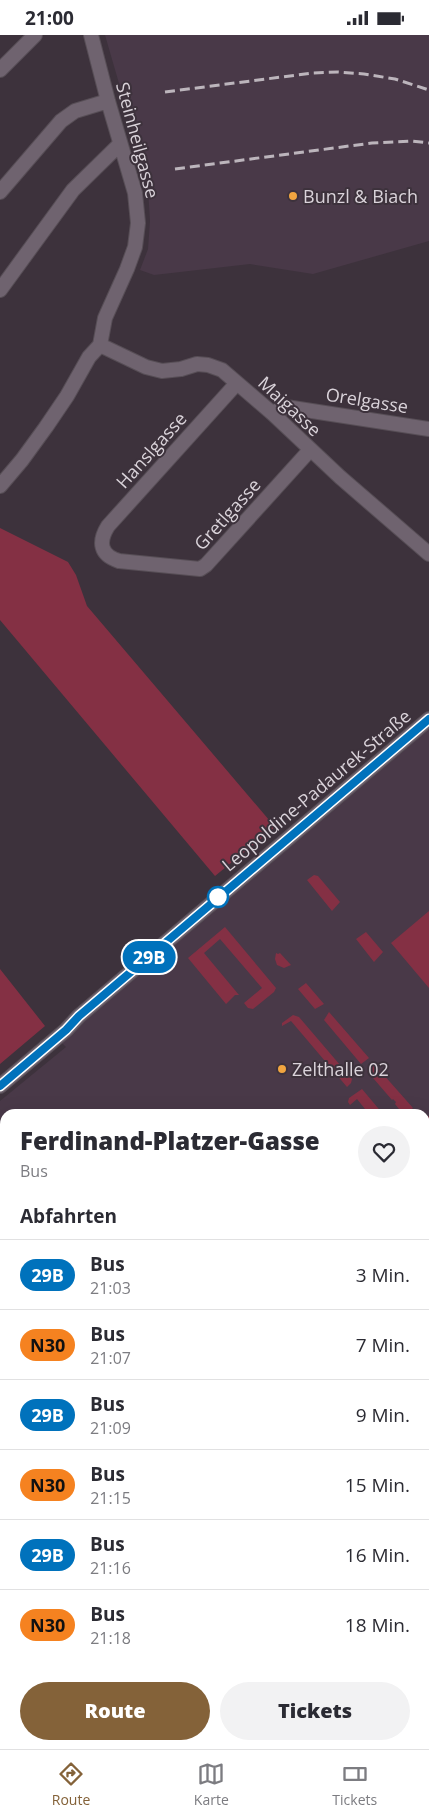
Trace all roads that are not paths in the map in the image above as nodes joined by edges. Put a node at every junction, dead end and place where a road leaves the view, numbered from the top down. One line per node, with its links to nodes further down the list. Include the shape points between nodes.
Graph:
1 (35, 35): 3 (street)
2 (90, 35): 4 (street, Steinheilgasse)
3 (0, 70)
4 (108, 101): 5 (street, Steinheilgasse); 6 (street, via 75,111 61,121)
5 (120, 145): 7 (street, via 73,190); 8 (street, Steinheilgasse, via 135,193 138,223 135,247 105,318)
6 (0, 192)
7 (0, 290)
8 (100, 345): 9 (street, Maigasse, via 162,371 208,365 222,370); 13 (street, Steinheilgasse, via 22,460)
9 (238, 383): 10 (street, Maigasse); 14 (street, Hanslgasse, via 108,526)
10 (272, 413): 11 (street, Orelgasse, via 286,407); 12 (street, Maigasse)
11 (429, 429)
12 (310, 450): 14 (street, Gretlgasse, via 200,569 119,561 111,559); 15 (street, Maigasse)
13 (0, 486)
14 (102, 547)
15 (429, 554)
16 (429, 719): 17 (street, Leopoldine-Padaurek-Straße)
17 (0, 1086)

